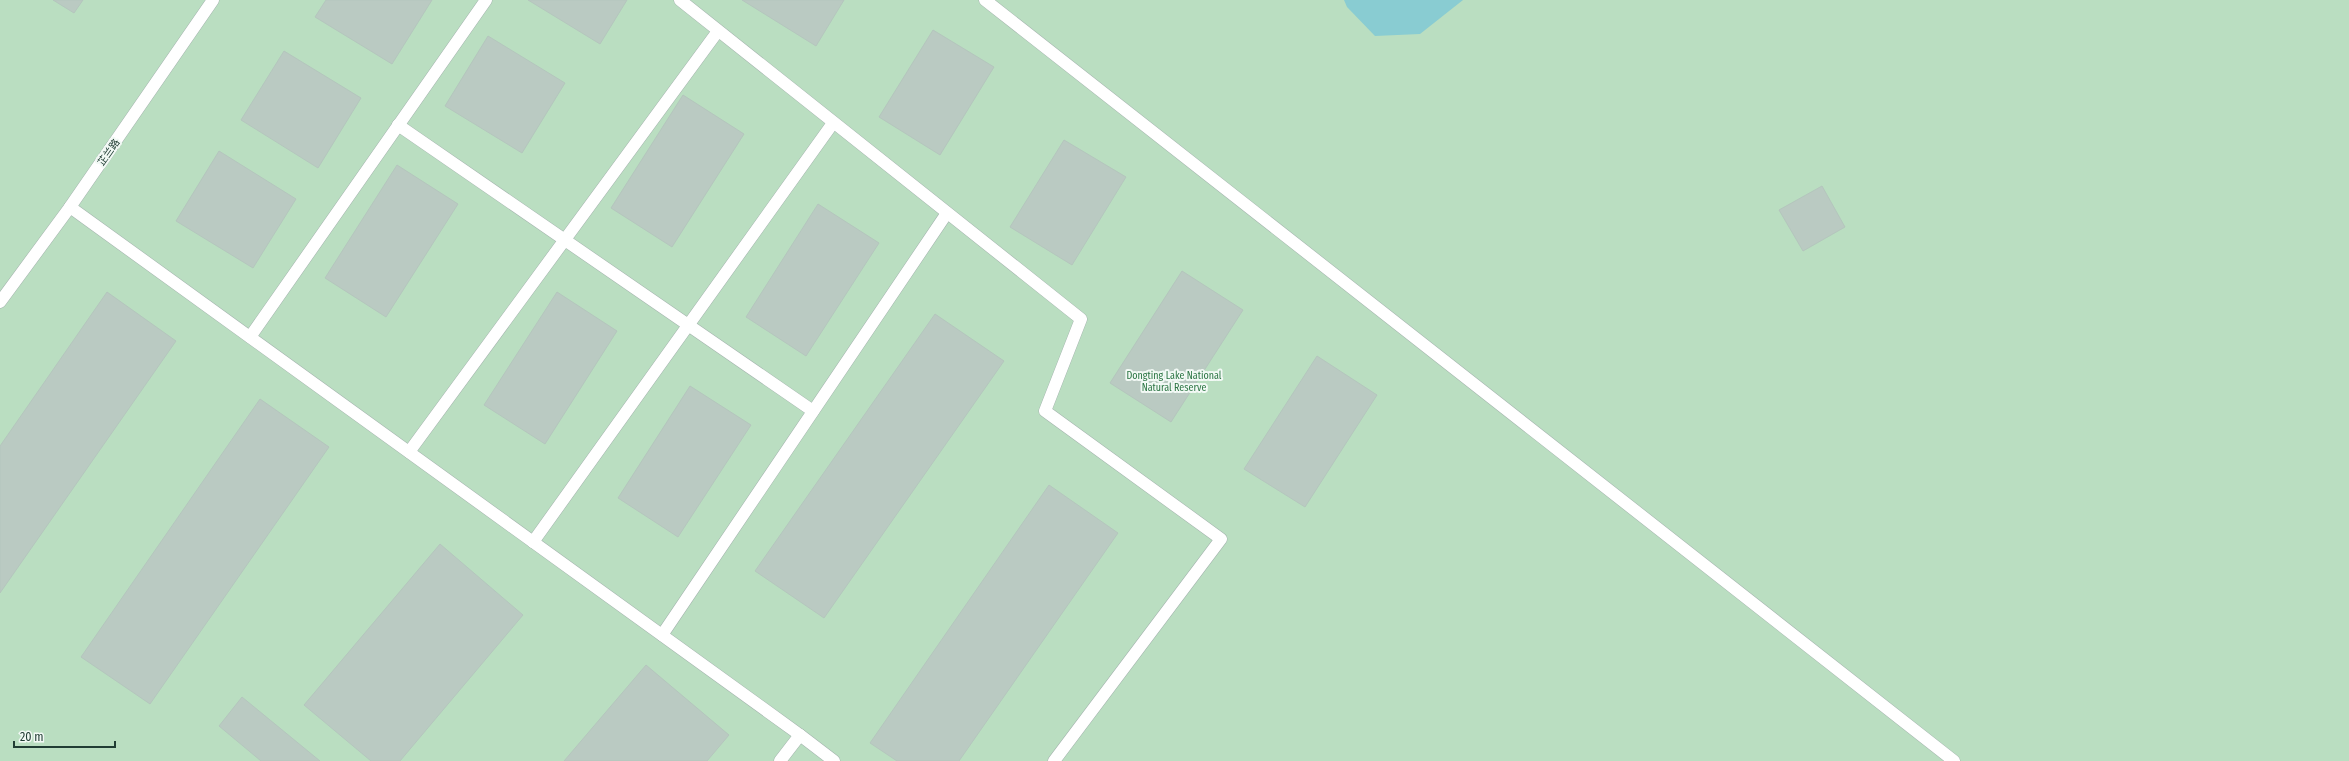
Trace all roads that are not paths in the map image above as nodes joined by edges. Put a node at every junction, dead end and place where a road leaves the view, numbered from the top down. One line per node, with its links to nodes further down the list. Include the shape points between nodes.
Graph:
1 (213, 0): 8 (street, 芷兰路)
2 (486, 0): 7 (street)
3 (680, 0): 5 (street)
4 (984, 0): 22 (street)
5 (718, 31): 6 (street); 10 (street)
6 (833, 123): 9 (street); 12 (street)
7 (398, 125): 10 (street); 13 (street)
8 (70, 207): 11 (street, 芷兰路); 13 (street)
9 (946, 213): 14 (street); 21 (street, via 1081,319 1045,411 1221,539)
10 (566, 239): 12 (street); 15 (street)
11 (0, 302)
12 (689, 324): 14 (street); 16 (street)
13 (250, 338): 15 (street)
14 (813, 411): 17 (street)
15 (409, 452): 16 (street)
16 (533, 542): 17 (street)
17 (662, 636): 18 (street)
18 (800, 736): 19 (street); 20 (street)
19 (780, 761)
20 (834, 761)
21 (1054, 761)
22 (1954, 761)

